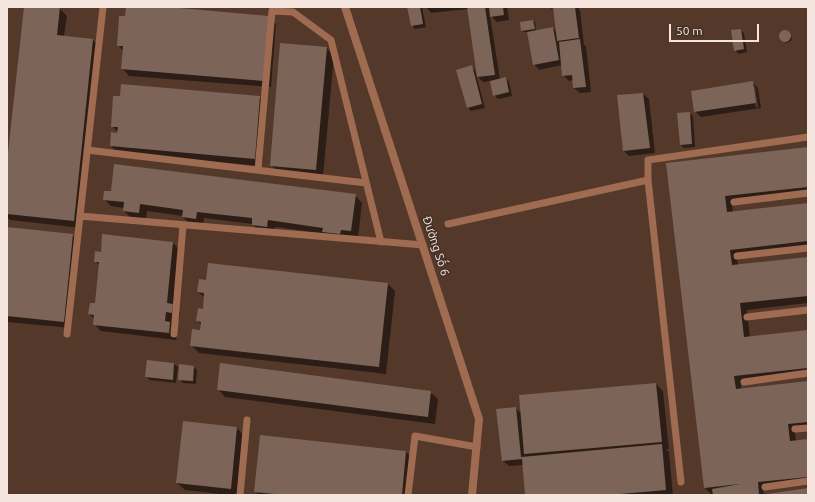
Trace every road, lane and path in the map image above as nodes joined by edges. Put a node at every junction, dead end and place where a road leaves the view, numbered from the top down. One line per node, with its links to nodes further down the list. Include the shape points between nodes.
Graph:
1 (103, 7): 4 (lane)
2 (346, 7): 14 (street, Đường Số 6)
3 (808, 137): 6 (lane, via 648,160)
4 (87, 150): 5 (lane); 10 (lane)
5 (258, 170): 7 (lane); 7 (lane, via 272,11 293,12 331,40)
6 (648, 180): 12 (lane); 28 (lane)
7 (366, 183): 13 (lane)
8 (808, 193): 9 (lane)
9 (734, 202)
10 (80, 216): 11 (lane); 19 (lane)
11 (183, 224): 13 (lane); 20 (lane)
12 (448, 224)
13 (381, 242): 14 (lane)
14 (423, 245): 26 (street, Đường Số 6, via 479,419)
15 (808, 248): 16 (lane)
16 (737, 256)
17 (808, 310): 18 (lane)
18 (747, 317)
19 (67, 334)
20 (174, 334)
21 (808, 373): 22 (lane)
22 (744, 382)
23 (247, 420): 30 (lane)
24 (808, 428): 25 (lane)
25 (795, 429)
26 (476, 447): 31 (lane, via 415,436); 32 (street, Đường Số 6)
27 (808, 481): 29 (lane)
28 (681, 482)
29 (765, 487)
30 (240, 495)
31 (408, 495)
32 (472, 495)

